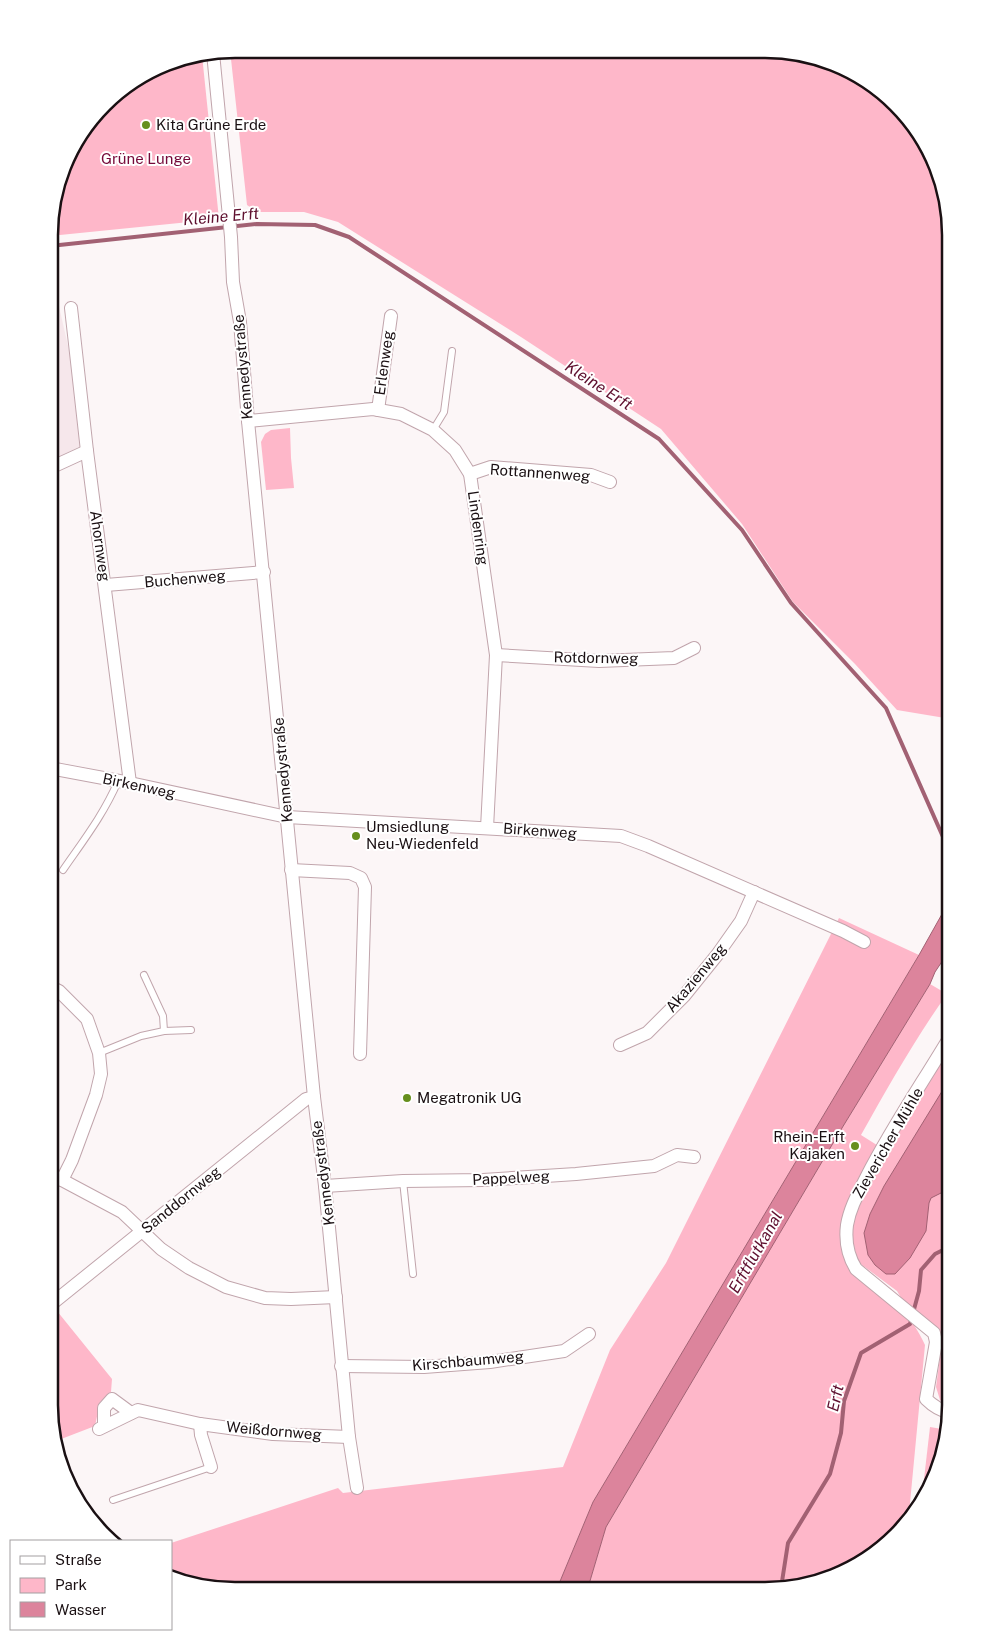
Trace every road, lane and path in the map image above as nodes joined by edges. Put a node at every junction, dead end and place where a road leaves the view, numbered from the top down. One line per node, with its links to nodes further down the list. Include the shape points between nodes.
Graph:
1 (214, 59): 6 (street, Kennedystraße)
2 (71, 308): 8 (street, Ahornweg)
3 (391, 316): 5 (street, Erlenweg)
4 (452, 351): 7 (lane, via 444,412)
5 (378, 410): 6 (street, Lindenring); 7 (street, Lindenring, via 401,414)
6 (248, 422): 12 (street, Kennedystraße)
7 (433, 430): 10 (street, Lindenring, via 455,450)
8 (87, 451): 9 (street); 13 (street, Ahornweg)
9 (58, 464)
10 (470, 474): 11 (street, Rottannenweg, via 491,468 591,474); 15 (street, Lindenring)
11 (610, 482)
12 (264, 572): 13 (street, Buchenweg); 18 (street, Kennedystraße)
13 (106, 586): 17 (street, Ahornweg)
14 (694, 648): 15 (street, Rotdornweg, via 674,658 599,661)
15 (496, 655): 19 (street, Lindenring)
16 (58, 770): 17 (street, Birkenweg)
17 (124, 782): 18 (street, Birkenweg); 20 (lane)
18 (287, 817): 19 (street, Birkenweg); 21 (street, Kennedystraße)
19 (487, 828): 22 (street, Birkenweg, via 621,836)
20 (63, 870)
21 (291, 870): 31 (street, via 350,873 361,878 365,887); 32 (street, Kennedystraße)
22 (754, 892): 23 (street, Birkenweg); 28 (street, Akazienweg, via 736,928 684,996 648,1033)
23 (864, 942)
24 (144, 974): 27 (lane, via 163,1016)
25 (58, 990): 30 (street, via 87,1019)
26 (191, 1030): 27 (lane)
27 (164, 1031): 30 (lane, via 141,1036)
28 (620, 1045)
29 (942, 1049): 44 (street, Zievericher Mühle, via 882,1146 847,1223 847,1248 856,1269 934,1334 936,1342 926,1399)
30 (99, 1053): 35 (street, via 96,1095)
31 (360, 1054)
32 (314, 1097): 37 (street, Kennedystraße); 38 (street, Sanddornweg, via 306,1099)
33 (694, 1157): 36 (street, Pappelweg, via 677,1155 654,1166 576,1174)
34 (58, 1178): 35 (street)
35 (62, 1180): 38 (street, via 122,1212)
36 (403, 1181): 37 (street, Pappelweg); 39 (lane)
37 (325, 1186): 40 (street, Kennedystraße)
38 (143, 1231): 40 (street, via 161,1249 189,1268 226,1287 264,1298); 41 (street, Sanddornweg)
39 (413, 1274)
40 (336, 1297): 43 (street, Kennedystraße)
41 (58, 1299)
42 (589, 1334): 43 (street, Kirschbaumweg, via 564,1351 490,1362 424,1367)
43 (341, 1366): 47 (street, Kennedystraße)
44 (942, 1410)
45 (132, 1413): 45 (street, Weißdornweg, via 102,1428 104,1408 112,1399); 46 (street, Weißdornweg, via 138,1410)
46 (200, 1424): 47 (street, Weißdornweg, via 273,1434); 48 (street)
47 (349, 1436): 49 (street, Kennedystraße)
48 (211, 1466): 50 (lane)
49 (357, 1488)
50 (113, 1500)

